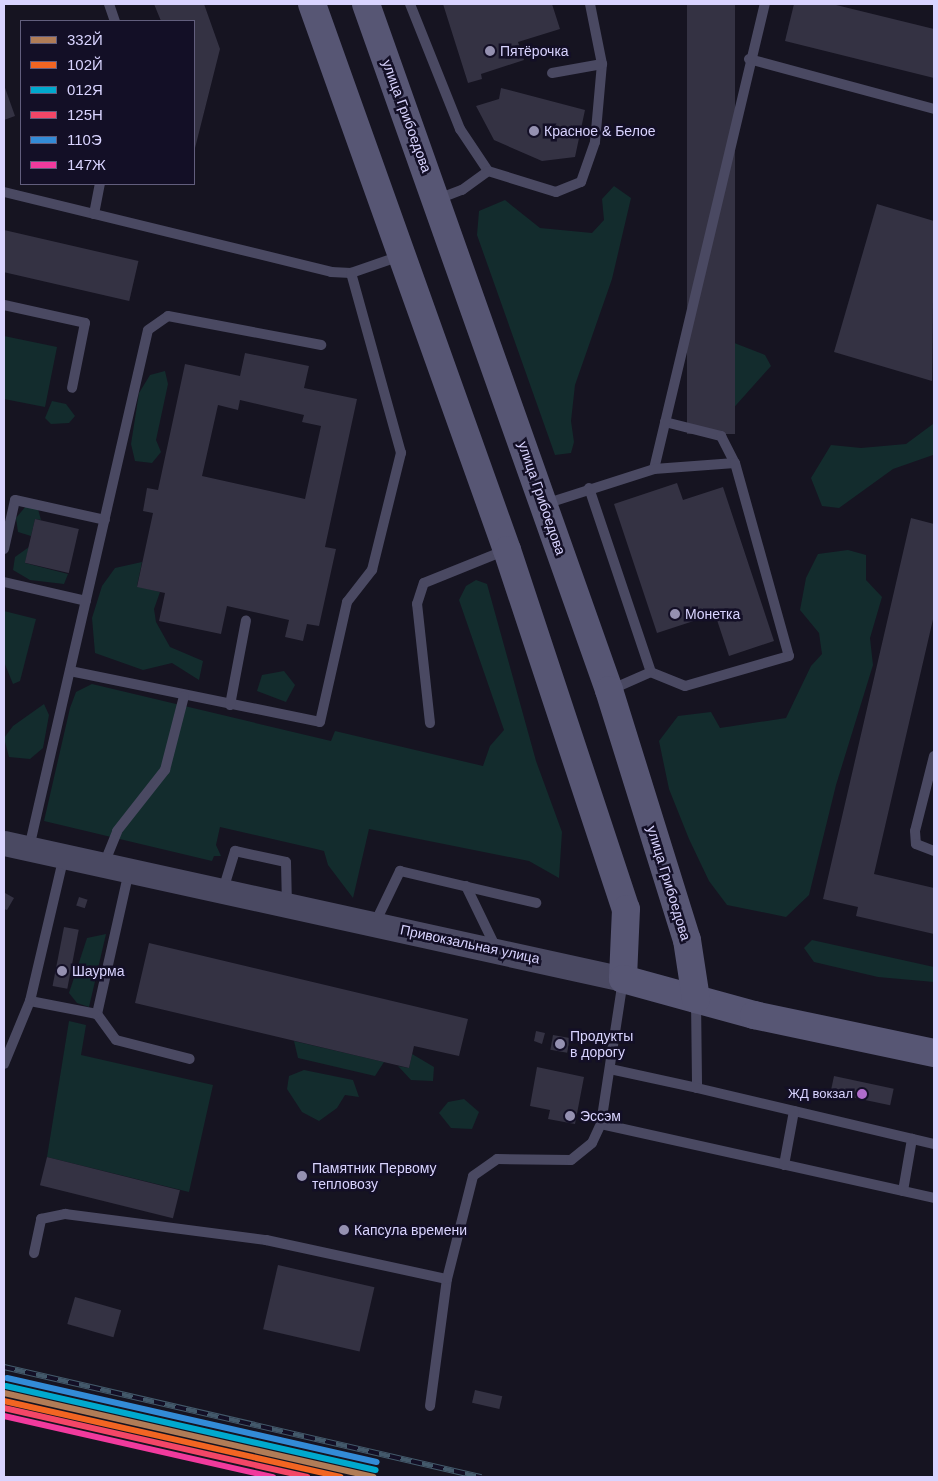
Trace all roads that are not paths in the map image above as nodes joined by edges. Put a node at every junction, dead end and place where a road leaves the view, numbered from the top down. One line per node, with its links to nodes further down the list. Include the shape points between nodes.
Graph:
1 (109, 4): 7 (lane)
2 (312, 4): 17 (main road)
3 (366, 4): 15 (main road, улица Грибоедова)
4 (410, 4): 12 (lane, via 460,129)
5 (590, 4): 9 (lane)
6 (765, 4): 8 (lane)
7 (115, 20)
8 (749, 59): 11 (lane); 22 (lane)
9 (602, 64): 10 (lane); 12 (lane, via 595,142 580,182 556,192)
10 (552, 73)
11 (934, 109)
12 (488, 171): 15 (lane, via 462,190)
13 (100, 185): 16 (lane)
14 (4, 192): 16 (lane)
15 (437, 200): 26 (main road, улица Грибоедова)
16 (94, 214): 18 (lane)
17 (401, 256): 18 (lane); 29 (main road)
18 (351, 273): 37 (lane, via 401,453 372,570 347,602 320,722)
19 (4, 304): 21 (lane, via 84,323)
20 (321, 345): 27 (lane, via 168,316 157,320 148,330)
21 (72, 388)
22 (665, 422): 23 (lane, via 721,436); 24 (lane)
23 (735, 463): 24 (lane); 34 (lane, via 790,656 685,686)
24 (654, 469): 25 (lane)
25 (589, 488): 26 (lane); 34 (lane)
26 (545, 504): 35 (main road, улица Грибоедова)
27 (105, 520): 28 (lane, via 14,500); 31 (lane)
28 (4, 549)
29 (507, 550): 38 (lane, via 424,583 417,604); 52 (main road, via 626,909)
30 (4, 582): 31 (lane)
31 (86, 601): 33 (lane)
32 (246, 620): 37 (lane)
33 (70, 671): 36 (lane); 41 (lane)
34 (651, 672): 35 (lane)
35 (609, 690): 53 (main road, улица Грибоедова, via 687,940)
36 (184, 696): 37 (lane); 44 (lane, via 165,770 117,831)
37 (230, 704)
38 (430, 723)
39 (934, 756): 42 (lane, via 915,832 916,844)
40 (4, 843): 41 (street, Привокзальная улица)
41 (29, 848): 43 (street, Привокзальная улица)
42 (934, 851)
43 (64, 856): 44 (street, Привокзальная улица); 54 (lane)
44 (104, 864): 45 (street, Привокзальная улица)
45 (129, 870): 47 (street, Привокзальная улица); 55 (lane)
46 (466, 886): 48 (lane); 50 (lane, via 400,870); 51 (lane)
47 (223, 890): 49 (street, Привокзальная улица); 49 (lane, via 235,851 269,858 286,862)
48 (536, 903)
49 (287, 904): 50 (street, Привокзальная улица)
50 (375, 923): 51 (street, Привокзальная улица)
51 (496, 949): 52 (street, Привокзальная улица)
52 (623, 979): 53 (main road, Привокзальная улица); 59 (lane)
53 (696, 999): 56 (main road, Привокзальная улица); 60 (lane)
54 (30, 1001): 55 (lane); 58 (lane)
55 (97, 1014): 57 (lane, via 116,1040)
56 (934, 1053)
57 (190, 1059)
58 (4, 1064)
59 (610, 1069): 60 (lane); 62 (lane)
60 (697, 1088): 61 (lane)
61 (794, 1111): 63 (lane); 65 (lane)
62 (601, 1124): 65 (lane); 69 (lane, via 592,1142 571,1160 497,1159 472,1176)
63 (912, 1139): 64 (lane); 66 (lane)
64 (934, 1144)
65 (784, 1165): 66 (lane)
66 (903, 1191): 67 (lane)
67 (934, 1198)
68 (34, 1253): 69 (lane, via 40,1219 65,1214 266,1240)
69 (447, 1279): 70 (lane)
70 (430, 1406)

